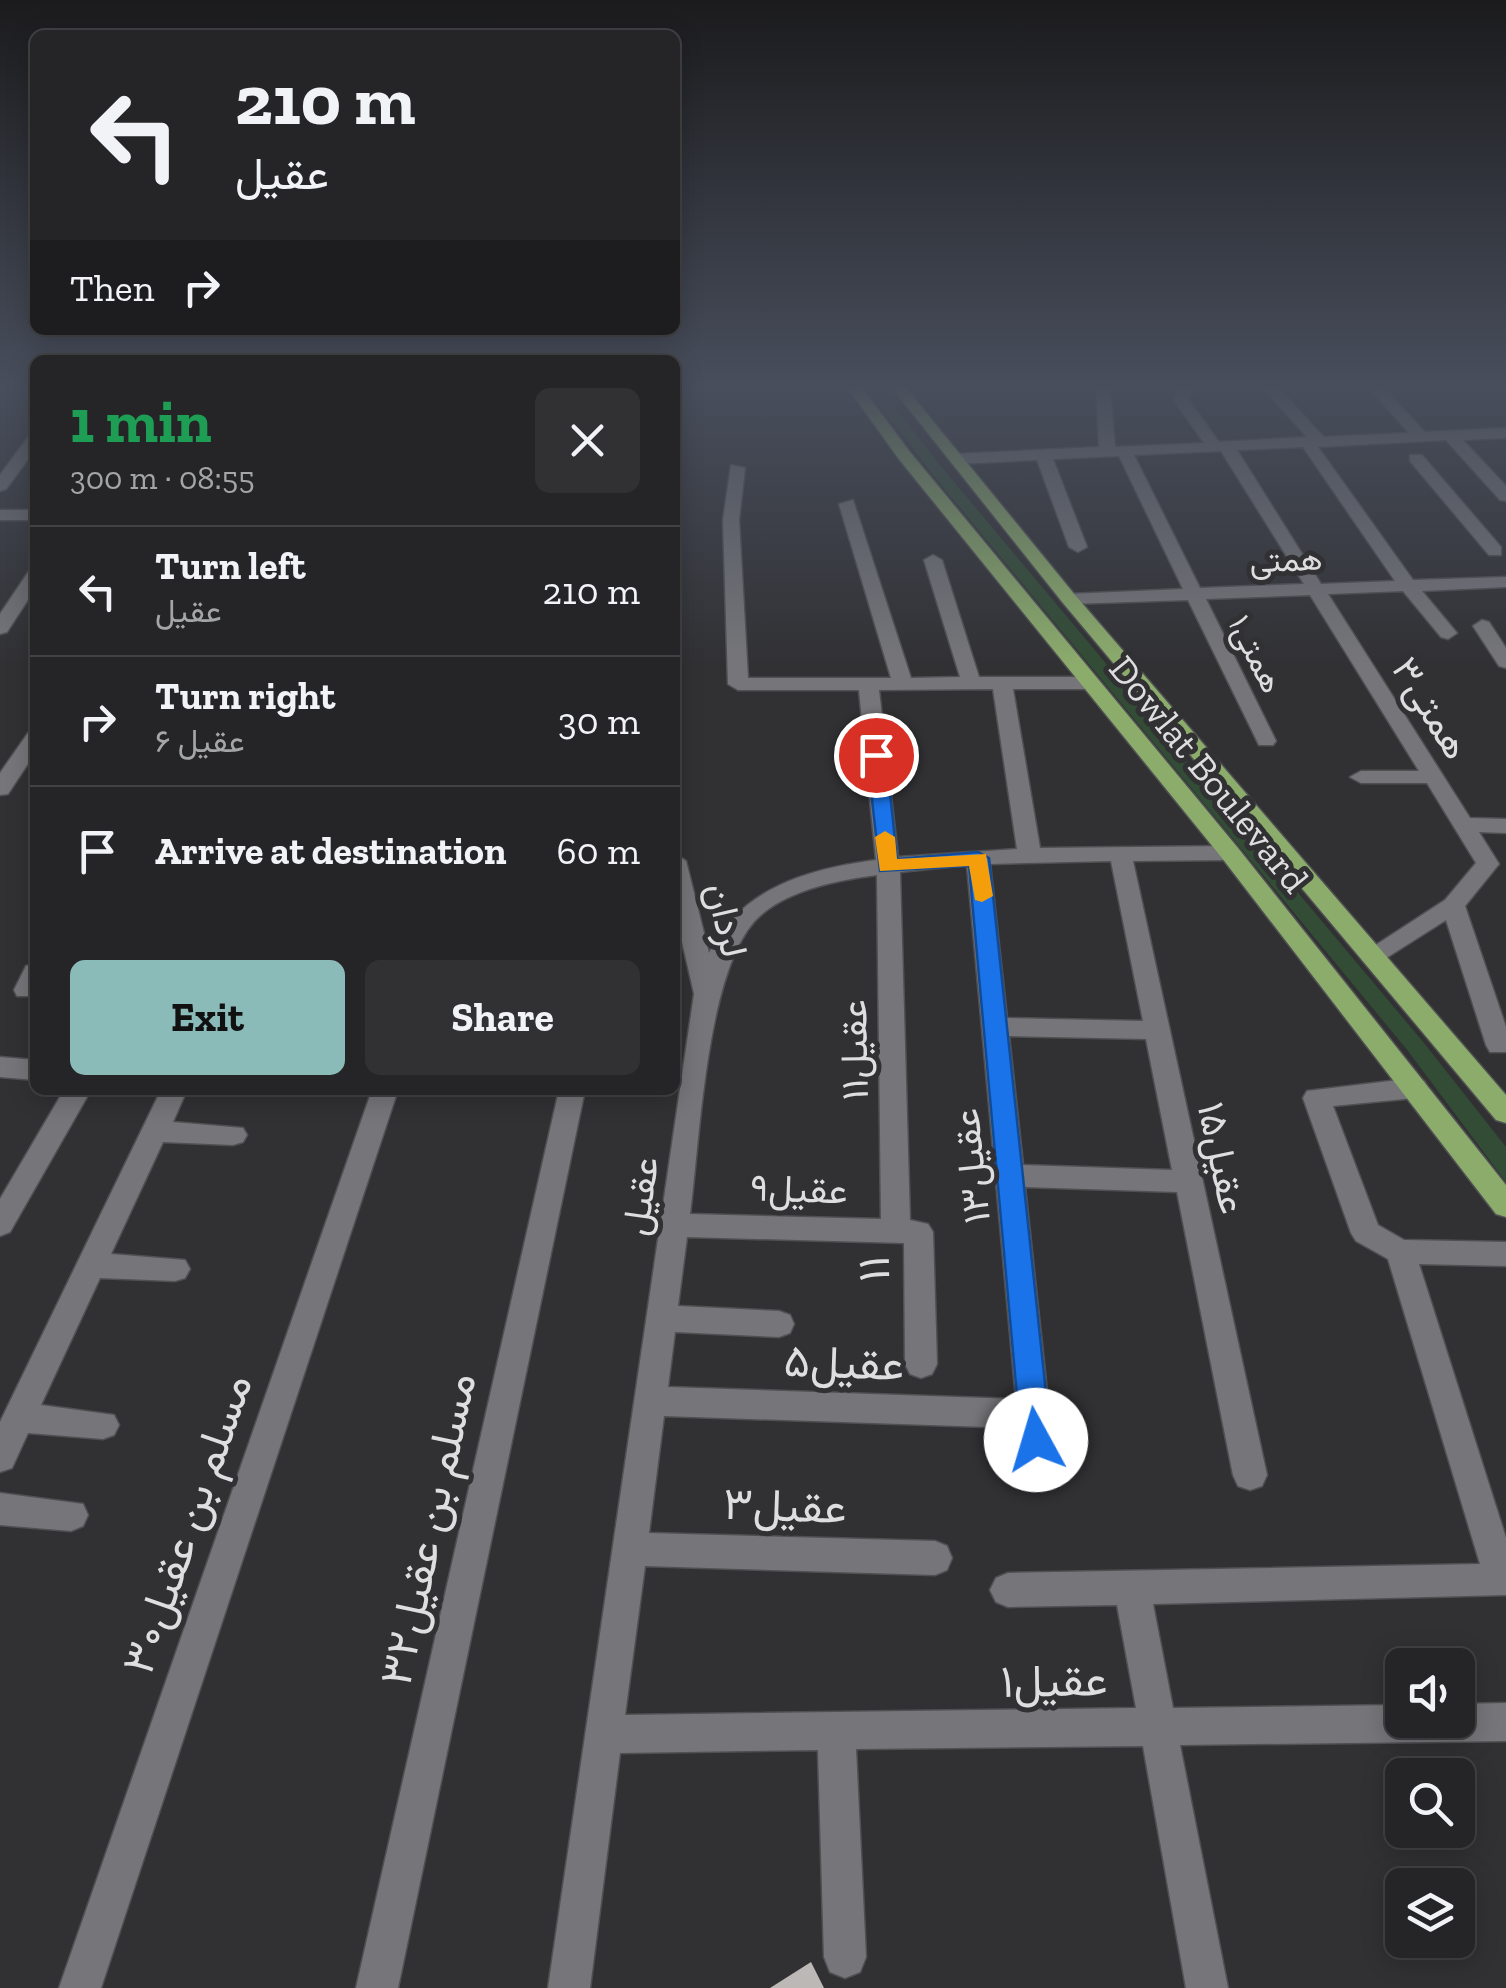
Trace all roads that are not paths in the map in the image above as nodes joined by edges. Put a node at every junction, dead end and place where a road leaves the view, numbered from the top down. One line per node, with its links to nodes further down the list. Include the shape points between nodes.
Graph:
1 (735, 481): 26 (street, via 738,684)
2 (929, 481): 30 (main road, Dowlat Boulevard)
3 (974, 481): 21 (main road, Dowlat Boulevard)
4 (1053, 481): 13 (street)
5 (1133, 481): 20 (street, ۱همتی)
6 (1245, 481): 19 (street, ۳همتی)
7 (1337, 481): 18 (street)
8 (1453, 481): 9 (street)
9 (1485, 500): 14 (street)
10 (847, 504): 27 (street)
11 (0, 514): 12 (street)
12 (30, 514)
13 (1078, 547)
14 (1495, 551)
15 (934, 560): 28 (street)
16 (30, 582): 23 (street)
17 (1506, 582): 18 (street, همتی)
18 (1408, 586): 19 (street, همتی); 24 (street)
19 (1315, 589): 20 (street, همتی); 34 (street, ۳همتی)
20 (1192, 594): 21 (street, همتی); 31 (street, ۱همتی)
21 (1069, 599): 45 (main road, Dowlat Boulevard)
22 (1482, 626): 25 (street)
23 (0, 628)
24 (1448, 633)
25 (1506, 662)
26 (868, 681): 27 (street); 42 (street, عقیل۱۱)
27 (902, 681): 28 (street)
28 (972, 682): 29 (street)
29 (1002, 682): 30 (street); 41 (street)
30 (1090, 683): 38 (main road, Dowlat Boulevard)
31 (1266, 741)
32 (30, 744): 35 (street)
33 (1360, 778): 34 (street)
34 (1434, 778): 36 (street, ۳همتی)
35 (0, 789)
36 (1464, 825): 37 (street); 44 (street, ۳همتی, via 1488,864)
37 (1506, 826)
38 (1230, 853): 39 (street, عقیل); 53 (main road, Dowlat Boulevard)
39 (1121, 856): 41 (street, عقیل); 48 (street, عقیل۱۵)
40 (978, 858): 41 (street, عقیل); 42 (street, عقیل); 47 (street, عقیل۱۳)
41 (1030, 858)
42 (888, 866): 46 (street, عقیل, via 822,878 762,902 724,942); 66 (street, عقیل۱۱)
43 (680, 883): 46 (street, لردان)
44 (1453, 905): 45 (street); 49 (street)
45 (1374, 954): 58 (main road, Dowlat Boulevard)
46 (706, 995): 52 (street, عقیل)
47 (995, 1027): 48 (street); 61 (street, عقیل۱۳)
48 (1157, 1030): 62 (street, عقیل۱۵)
49 (1499, 1045)
50 (0, 1067): 51 (street)
51 (30, 1070)
52 (686, 1071): 65 (street, عقیل)
53 (1415, 1088): 63 (main road, Dowlat Boulevard); 67 (street, via 1316,1098 1366,1233)
54 (75, 1095): 64 (street)
55 (172, 1095): 59 (street)
56 (382, 1095): 93 (street, مسلم بن عقیل۳۰)
57 (571, 1095): 94 (street, مسلم بن عقیل۳۲)
58 (1506, 1113)
59 (155, 1131): 60 (street); 69 (street)
60 (233, 1135)
61 (1010, 1176): 62 (street); 75 (street, عقیل۱۳)
62 (1189, 1181): 80 (street, عقیل۱۵)
63 (1506, 1206)
64 (0, 1224)
65 (676, 1225): 66 (street, عقیل۹); 71 (street, عقیل)
66 (907, 1232): 73 (street, ۱۱)
67 (1400, 1252): 68 (street); 83 (street)
68 (1506, 1254)
69 (91, 1265): 70 (street); 76 (street)
70 (174, 1269)
71 (664, 1318): 72 (street); 74 (street, عقیل)
72 (779, 1324)
73 (921, 1364)
74 (652, 1402): 75 (street, عقیل۵); 84 (street, عقیل)
75 (1034, 1414): 79 (street, عقیل۱۳)
76 (18, 1418): 77 (street); 78 (street)
77 (103, 1425)
78 (0, 1457)
79 (1039, 1465)
80 (1250, 1475)
81 (0, 1510): 82 (street)
82 (71, 1515)
83 (1499, 1545): 86 (street, via 1502,1580)
84 (631, 1549): 85 (street, عقیل۳); 91 (street, عقیل)
85 (936, 1558)
86 (1132, 1588): 87 (street); 89 (street)
87 (1008, 1590)
88 (1506, 1722): 89 (street, عقیل۱)
89 (1158, 1726): 90 (street, عقیل۱); 96 (street)
90 (836, 1731): 91 (street, عقیل۱); 92 (street)
91 (604, 1734): 95 (street, عقیل)
92 (844, 1957)
93 (80, 1988)
94 (376, 1988)
95 (569, 1988)
96 (1207, 1988)

